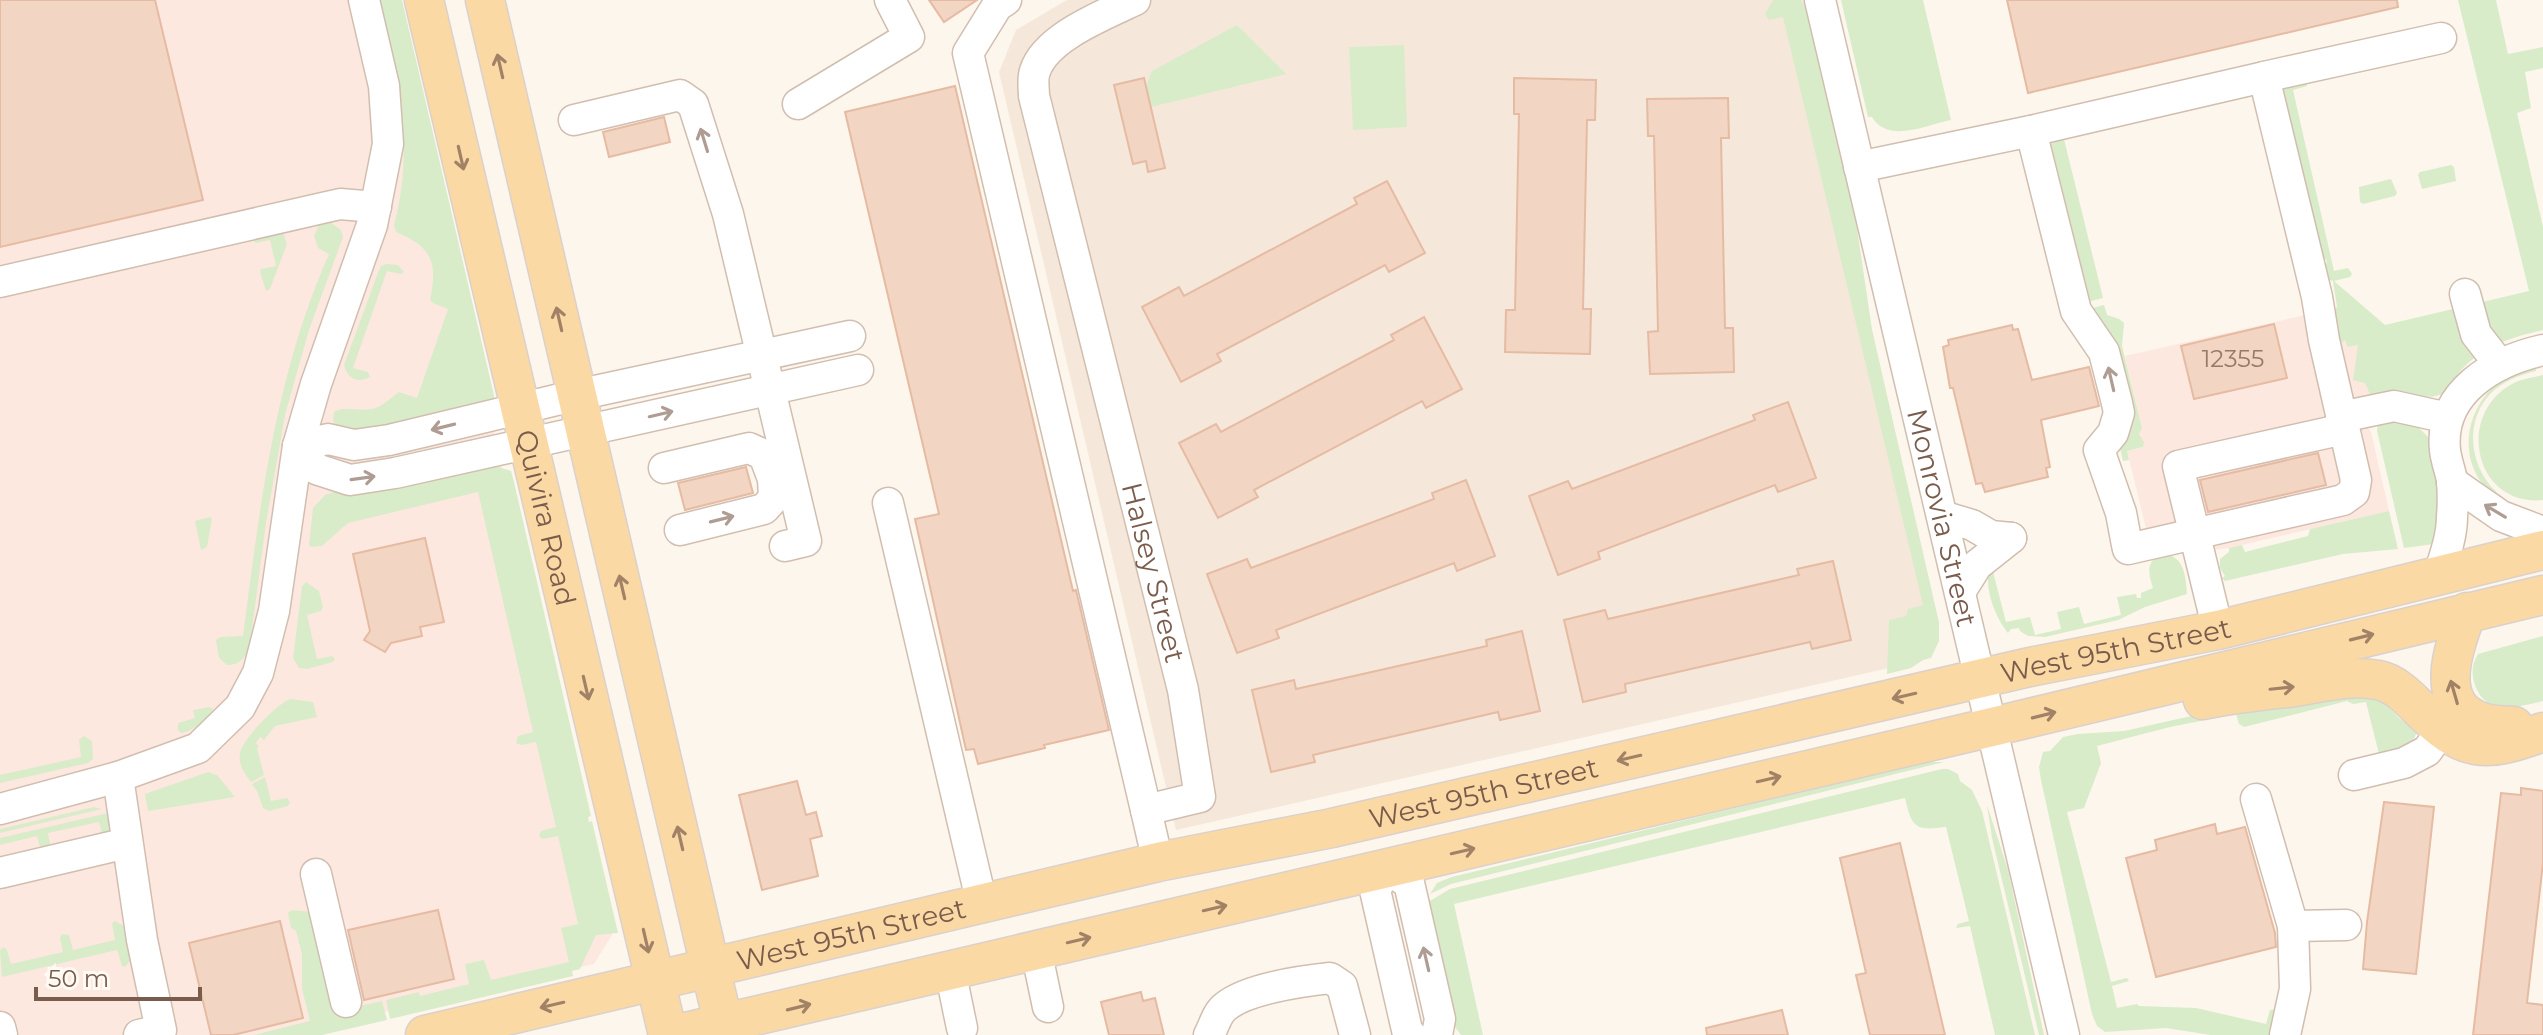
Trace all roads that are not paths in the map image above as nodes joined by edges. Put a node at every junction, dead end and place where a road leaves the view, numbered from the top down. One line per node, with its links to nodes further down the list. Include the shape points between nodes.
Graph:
1 (364, 0): 14 (street, via 384,86 388,144)
2 (424, 0): 26 (main road, Quivira Road, one-way to 26)
3 (485, 0): 23 (main road, Quivira Road, one-way to 3)
4 (890, 0): 10 (street, via 909,37)
5 (1006, 0): 52 (street, via 968,53)
6 (1135, 0): 52 (street, Halsey Street, via 1075,30 1044,53 1034,73 1034,96 1183,690 1200,797)
7 (1820, 0): 13 (street, Monrovia Street)
8 (2441, 38): 9 (street)
9 (2264, 77): 12 (street); 25 (street)
10 (798, 104)
11 (574, 120): 19 (street, one-way to 11, via 728,214 693,104 680,95)
12 (2031, 131): 13 (street); 34 (street, one-way to 12, via 2127,547 2099,450 2113,433 2117,403 2106,358 2076,311)
13 (1859, 167): 31 (street, Monrovia Street)
14 (376, 207): 15 (street, via 340,204); 27 (street)
15 (0, 282)
16 (2465, 294): 20 (street, via 2476,334)
17 (850, 336): 19 (street)
18 (2543, 350): 20 (street)
19 (762, 355): 22 (street); 23 (street)
20 (2500, 365): 24 (street, via 2471,382)
21 (858, 370): 22 (street)
22 (769, 390): 23 (street, one-way to 22); 35 (street, via 806,541)
23 (581, 413): 26 (street); 63 (main road, Quivira Road, one-way to 23)
24 (2448, 418): 25 (street, via 2394,406); 29 (street, via 2445,450)
25 (2342, 423): 34 (street, via 2356,480 2350,496); 34 (street, via 2178,466)
26 (523, 426): 27 (street, via 354,445 328,439); 65 (main road, Quivira Road, one-way to 65)
27 (298, 446): 48 (street, via 274,611 258,673 240,707 198,748)
28 (664, 468): 32 (street, one-way to 28, via 764,509 774,498 773,479 764,455 749,448)
29 (2452, 482): 33 (street, one-way to 29, via 2501,516); 37 (street, via 2453,520)
30 (888, 503): 59 (street)
31 (1942, 516): 38 (street, Monrovia Street); 38 (street, via 1991,536 2011,538 1977,565)
32 (680, 530)
33 (2543, 532)
34 (2195, 535): 41 (street)
35 (785, 546)
36 (2543, 550): 37 (main road, West 95th Street)
37 (2438, 577): 41 (main road, West 95th Street)
38 (1960, 592): 42 (street, Monrovia Street)
39 (2543, 595): 40 (main road, West 95th Street)
40 (2467, 612): 43 (main road, West 95th Street, one-way to 40); 46 (main road, one-way to 40, via 2485,723 2466,715 2453,699 2453,647)
41 (2218, 630): 42 (main road, West 95th Street)
42 (1980, 678): 44 (street, Monrovia Street); 50 (main road, West 95th Street, one-way to 50)
43 (2096, 702): 44 (main road, West 95th Street, one-way to 43); 45 (main road, one-way to 45, via 2143,714 2234,693 2346,678 2377,680 2407,695)
44 (1992, 727): 56 (main road, West 95th Street, one-way to 44); 79 (street, Monrovia Street)
45 (2442, 730): 46 (main road, via 2489,747); 47 (street, via 2427,751 2404,763)
46 (2543, 731)
47 (2354, 775)
48 (118, 777): 51 (street); 54 (street)
49 (2256, 799): 61 (street)
50 (1422, 806): 53 (main road, West 95th Street); 56 (main road, via 1398,821 1388,840)
51 (0, 809)
52 (1146, 810): 55 (street)
53 (1332, 828): 55 (main road, West 95th Street); 56 (main road, via 1355,832)
54 (127, 843): 57 (street); 72 (street, via 161,1030)
55 (1158, 862): 59 (main road, West 95th Street)
56 (1387, 869): 62 (main road, West 95th Street, one-way to 56); 77 (street, via 1375,890); 78 (street, one-way to 56, via 1440,1019 1409,883)
57 (0, 873)
58 (316, 874): 66 (street)
59 (982, 904): 63 (main road, West 95th Street)
60 (2346, 925): 61 (street)
61 (2293, 926): 80 (street, via 2295,989)
62 (1036, 950): 64 (main road, West 95th Street); 67 (street)
63 (710, 968): 65 (main road, West 95th Street); 70 (main road, Quivira Road)
64 (950, 970): 69 (street); 70 (main road, West 95th Street, one-way to 64)
65 (655, 981): 73 (main road, West 95th Street, one-way to 73); 74 (main road, Quivira Road)
66 (346, 1002)
67 (1048, 1007)
68 (0, 1027): 71 (street)
69 (962, 1028)
70 (724, 1030): 74 (main road, West 95th Street)
71 (2, 1035)
72 (139, 1035)
73 (425, 1035)
74 (671, 1035)
75 (1209, 1035): 76 (street, via 1222,1008 1241,997 1330,978 1342,986)
76 (1355, 1035)
77 (1411, 1035)
78 (1437, 1035)
79 (2064, 1035)
80 (2285, 1035)

